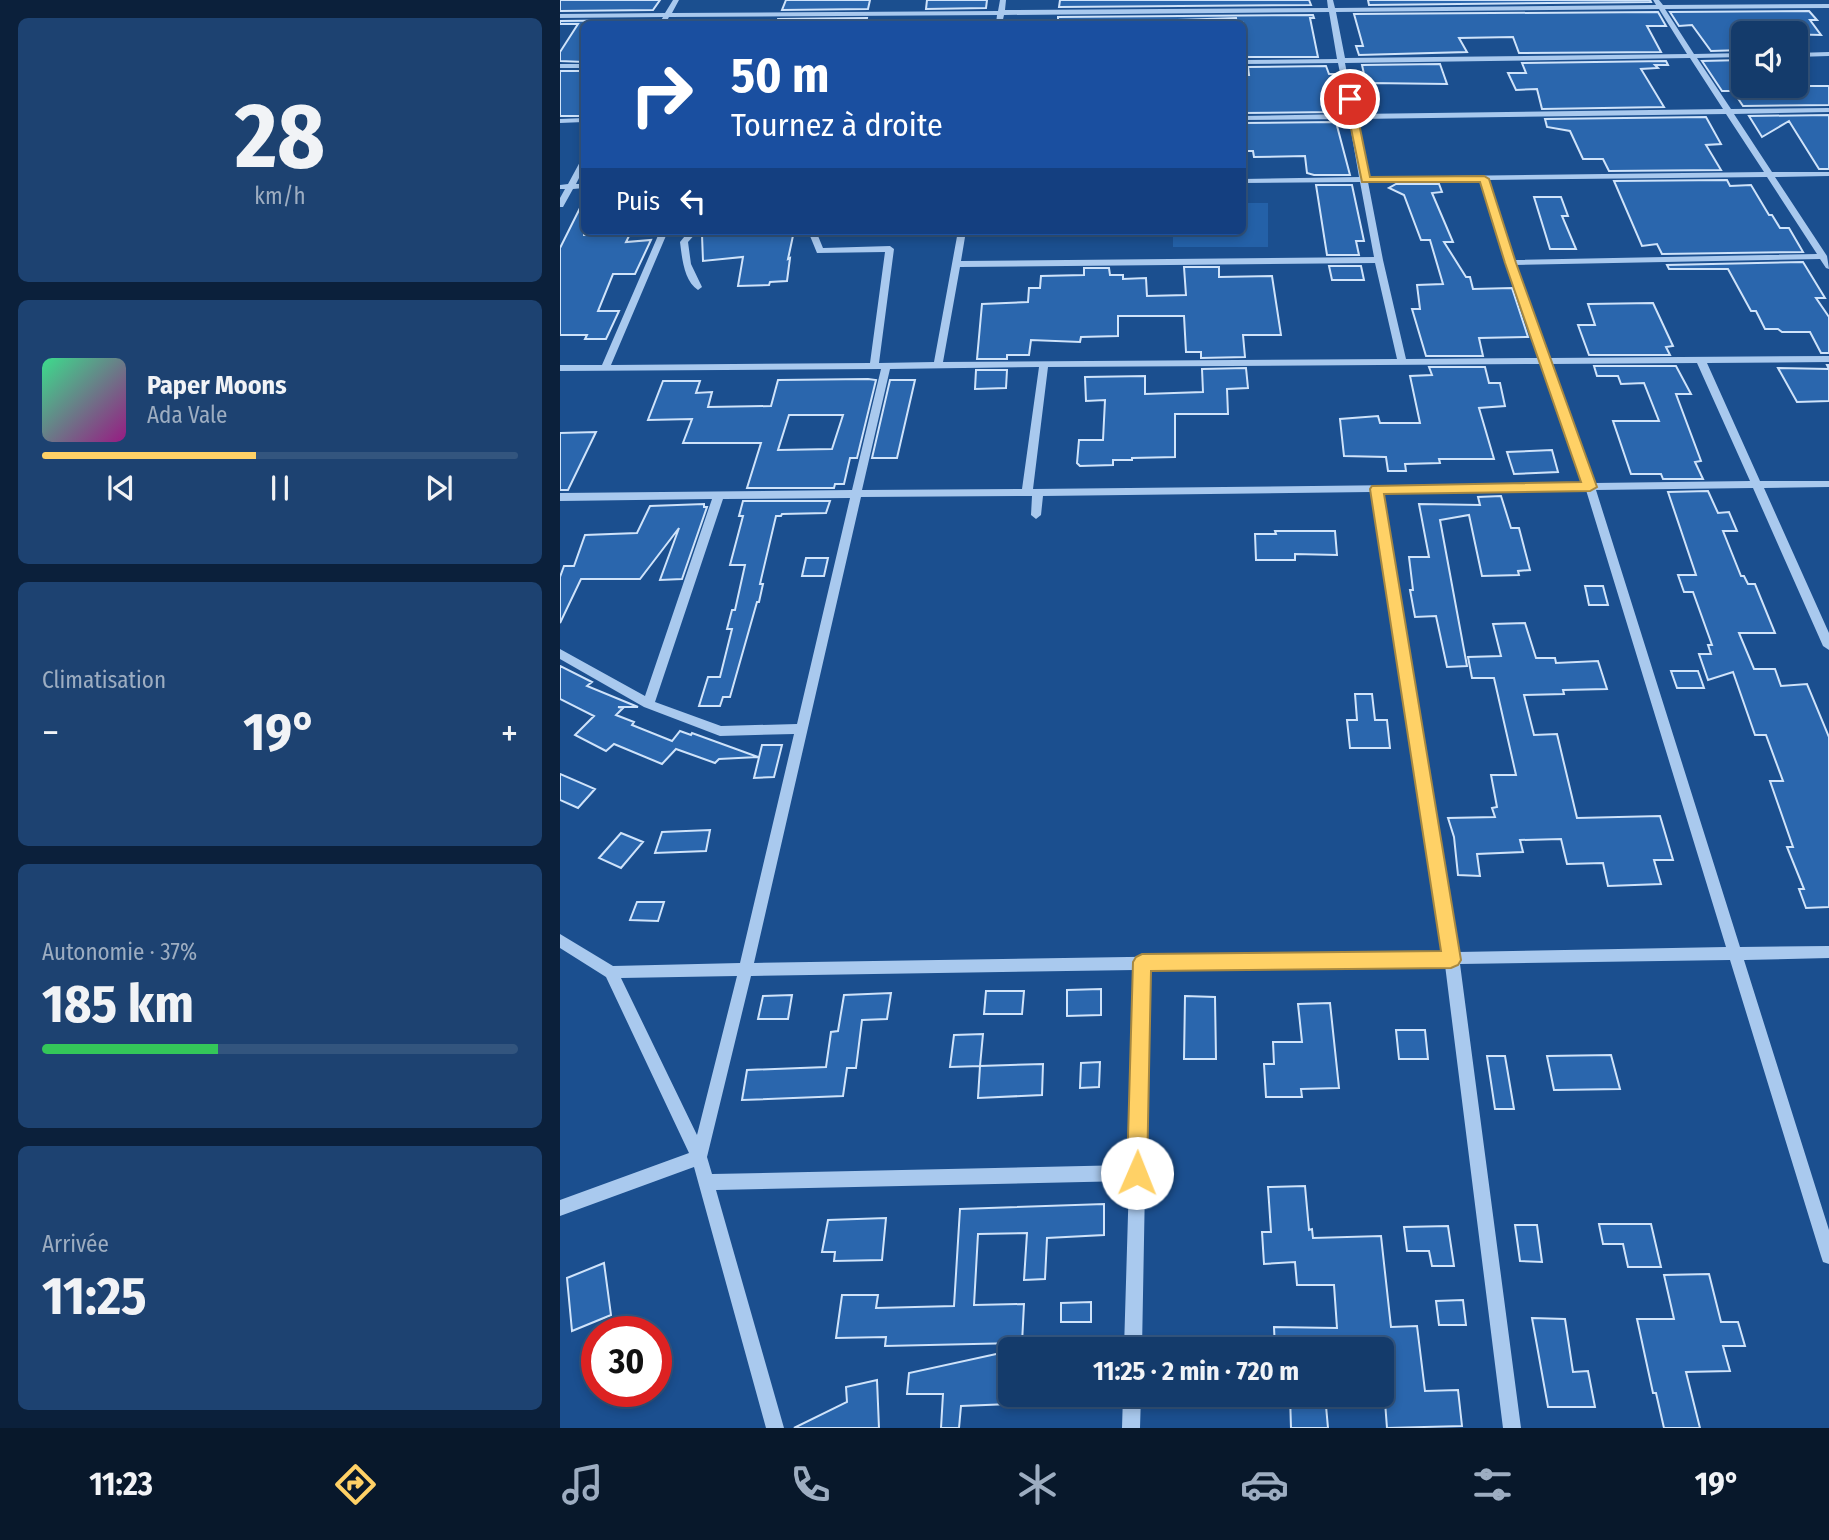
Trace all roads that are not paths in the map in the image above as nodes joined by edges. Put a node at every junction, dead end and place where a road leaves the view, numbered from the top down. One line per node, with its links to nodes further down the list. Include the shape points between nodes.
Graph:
1 (676, 0): 10 (street)
2 (1003, 0): 8 (street)
3 (1331, 0): 7 (street)
4 (1656, 0): 6 (street)
5 (1829, 6): 6 (street)
6 (1662, 9): 7 (street); 14 (street)
7 (1333, 11): 8 (street); 17 (street)
8 (1001, 13): 10 (street); 12 (street)
9 (560, 16): 10 (street)
10 (668, 16): 11 (street)
11 (665, 21)
12 (1000, 21)
13 (1829, 54): 16 (street)
14 (1694, 55): 15 (street); 17 (street); 22 (street)
15 (1731, 55)
16 (1808, 55)
17 (1342, 61): 18 (street); 23 (street)
18 (1246, 62)
19 (560, 66): 20 (street)
20 (581, 66)
21 (1829, 110): 22 (street)
22 (1730, 111): 23 (street); 29 (street)
23 (1354, 117): 24 (street); 31 (street)
24 (1246, 118)
25 (581, 120): 26 (street)
26 (560, 121)
27 (581, 167): 35 (street)
28 (1829, 174): 29 (street)
29 (1772, 175): 30 (street); 41 (street)
30 (1484, 179): 31 (street); 43 (street)
31 (1365, 180): 32 (street); 42 (street)
32 (1246, 181)
33 (581, 186): 35 (street)
34 (560, 187): 35 (street)
35 (570, 187): 36 (street)
36 (560, 205)
37 (662, 235): 55 (street)
38 (690, 235): 46 (street, via 684,242 687,264)
39 (814, 235): 53 (street, via 820,251 890,249)
40 (961, 235): 44 (street)
41 (1823, 257): 43 (street); 45 (street)
42 (1379, 260): 44 (street); 50 (street)
43 (1510, 263): 49 (street)
44 (956, 264): 51 (street)
45 (1829, 267)
46 (698, 287)
47 (1829, 359): 48 (street)
48 (1701, 360): 49 (street); 57 (street)
49 (1545, 361): 50 (street); 58 (street)
50 (1402, 362): 52 (street)
51 (937, 365): 52 (street); 53 (street)
52 (1044, 365): 61 (street)
53 (880, 366): 55 (street); 60 (street)
54 (560, 368): 55 (street)
55 (606, 368)
56 (1829, 484): 57 (street)
57 (1757, 486): 58 (street); 65 (street)
58 (1590, 487): 59 (street); 71 (street)
59 (1376, 489): 61 (street); 72 (street)
60 (858, 493): 61 (street); 62 (street); 68 (street)
61 (1032, 493): 64 (street)
62 (719, 495): 63 (street); 67 (street)
63 (560, 497)
64 (1036, 515)
65 (1829, 646)
66 (560, 653): 67 (street)
67 (648, 704): 68 (street, via 720,731)
68 (800, 729): 74 (street)
69 (560, 940): 75 (street)
70 (1829, 952): 71 (street)
71 (1735, 953): 72 (street); 79 (street)
72 (1451, 960): 73 (street); 87 (street)
73 (1142, 962): 74 (street); 77 (street)
74 (746, 969): 75 (street); 76 (street)
75 (611, 972): 76 (street)
76 (699, 1157): 78 (street); 80 (street)
77 (1137, 1173): 78 (street); 83 (street)
78 (706, 1182): 85 (street)
79 (1813, 1206): 81 (street); 82 (street)
80 (560, 1208)
81 (1829, 1224)
82 (1829, 1256)
83 (1133, 1337)
84 (1132, 1407): 86 (street)
85 (775, 1428)
86 (1131, 1428)
87 (1512, 1428)

